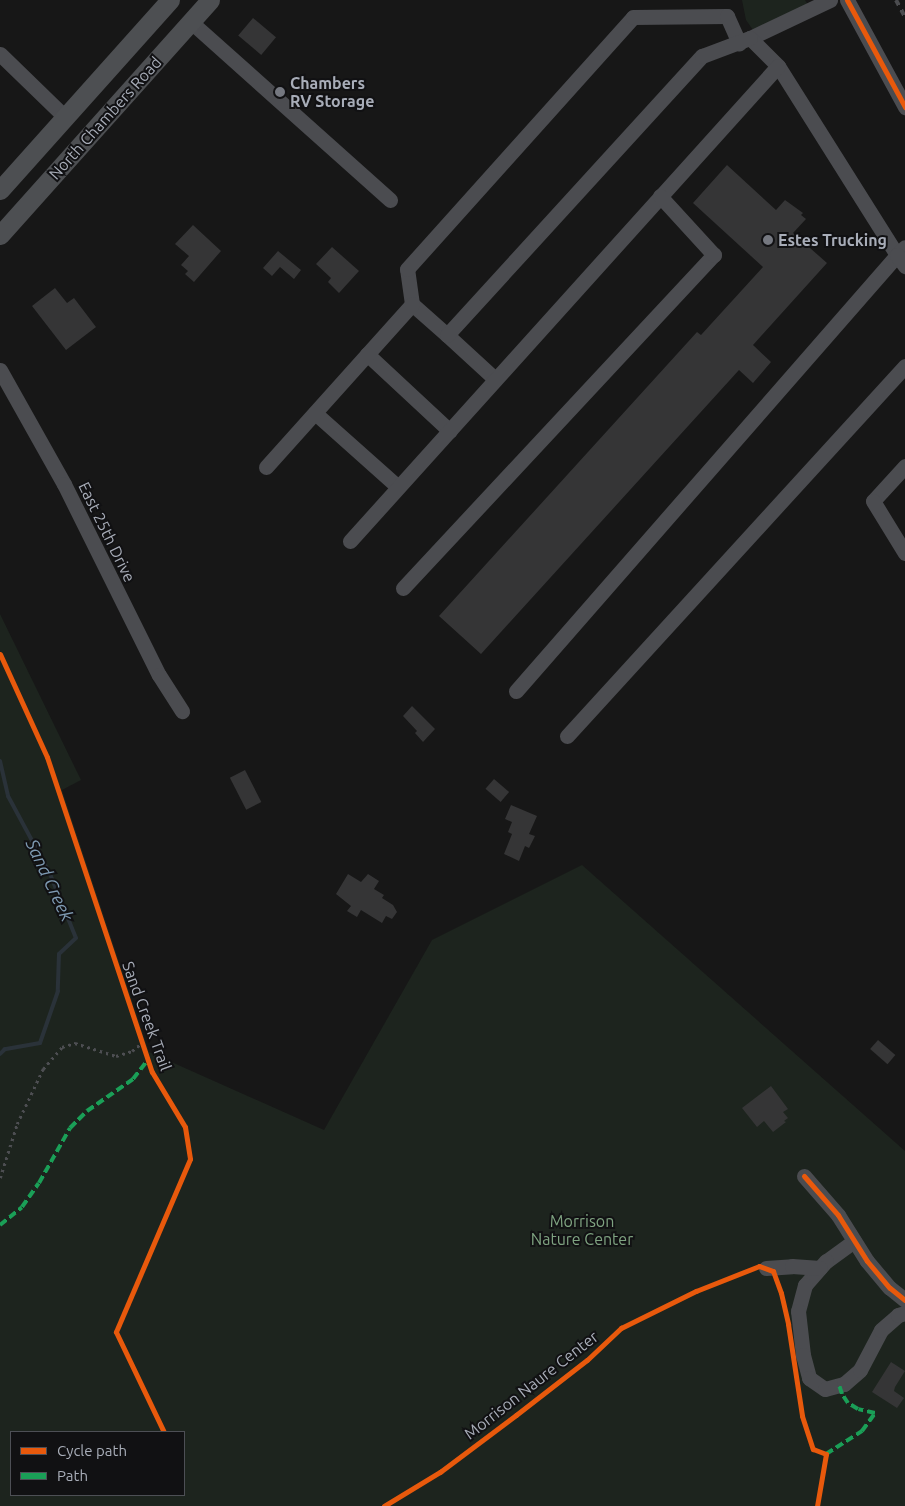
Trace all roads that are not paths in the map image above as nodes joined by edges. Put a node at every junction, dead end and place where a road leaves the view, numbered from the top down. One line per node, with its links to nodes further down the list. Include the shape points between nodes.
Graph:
1 (170, 0): 10 (main road, North Chambers Road)
2 (210, 0): 5 (main road, North Chambers Road)
3 (830, 0): 6 (street)
4 (847, 0): 9 (street)
5 (191, 22): 13 (street); 14 (main road, North Chambers Road)
6 (744, 40): 8 (street); 16 (street, via 727,16 633,17 407,269); 17 (street, via 702,56)
7 (0, 54): 10 (street)
8 (778, 66): 12 (street); 15 (street)
9 (905, 106)
10 (65, 117): 11 (main road, North Chambers Road)
11 (0, 190)
12 (660, 196): 21 (street); 29 (street, via 714,254)
13 (390, 200)
14 (0, 235)
15 (902, 256): 30 (street)
16 (412, 304): 17 (street); 18 (street)
17 (447, 335): 21 (street)
18 (367, 354): 22 (street); 23 (street)
19 (905, 366): 32 (street)
20 (0, 370): 31 (street, East 25th Drive, via 64,484 159,675)
21 (496, 379): 23 (street)
22 (315, 413): 25 (street); 26 (street)
23 (450, 431): 26 (street)
24 (905, 466): 28 (street, via 873,501)
25 (266, 467)
26 (398, 487): 27 (street)
27 (350, 541)
28 (905, 553)
29 (403, 588)
30 (516, 691)
31 (182, 711)
32 (567, 736)
33 (804, 1176): 34 (street, via 838,1215)
34 (854, 1241): 36 (street); 37 (street, via 890,1288)
35 (766, 1268): 36 (street)
36 (820, 1268): 38 (street, via 805,1285 798,1311 809,1378 825,1389 844,1384 860,1370 880,1330)
37 (905, 1300)
38 (905, 1313)

